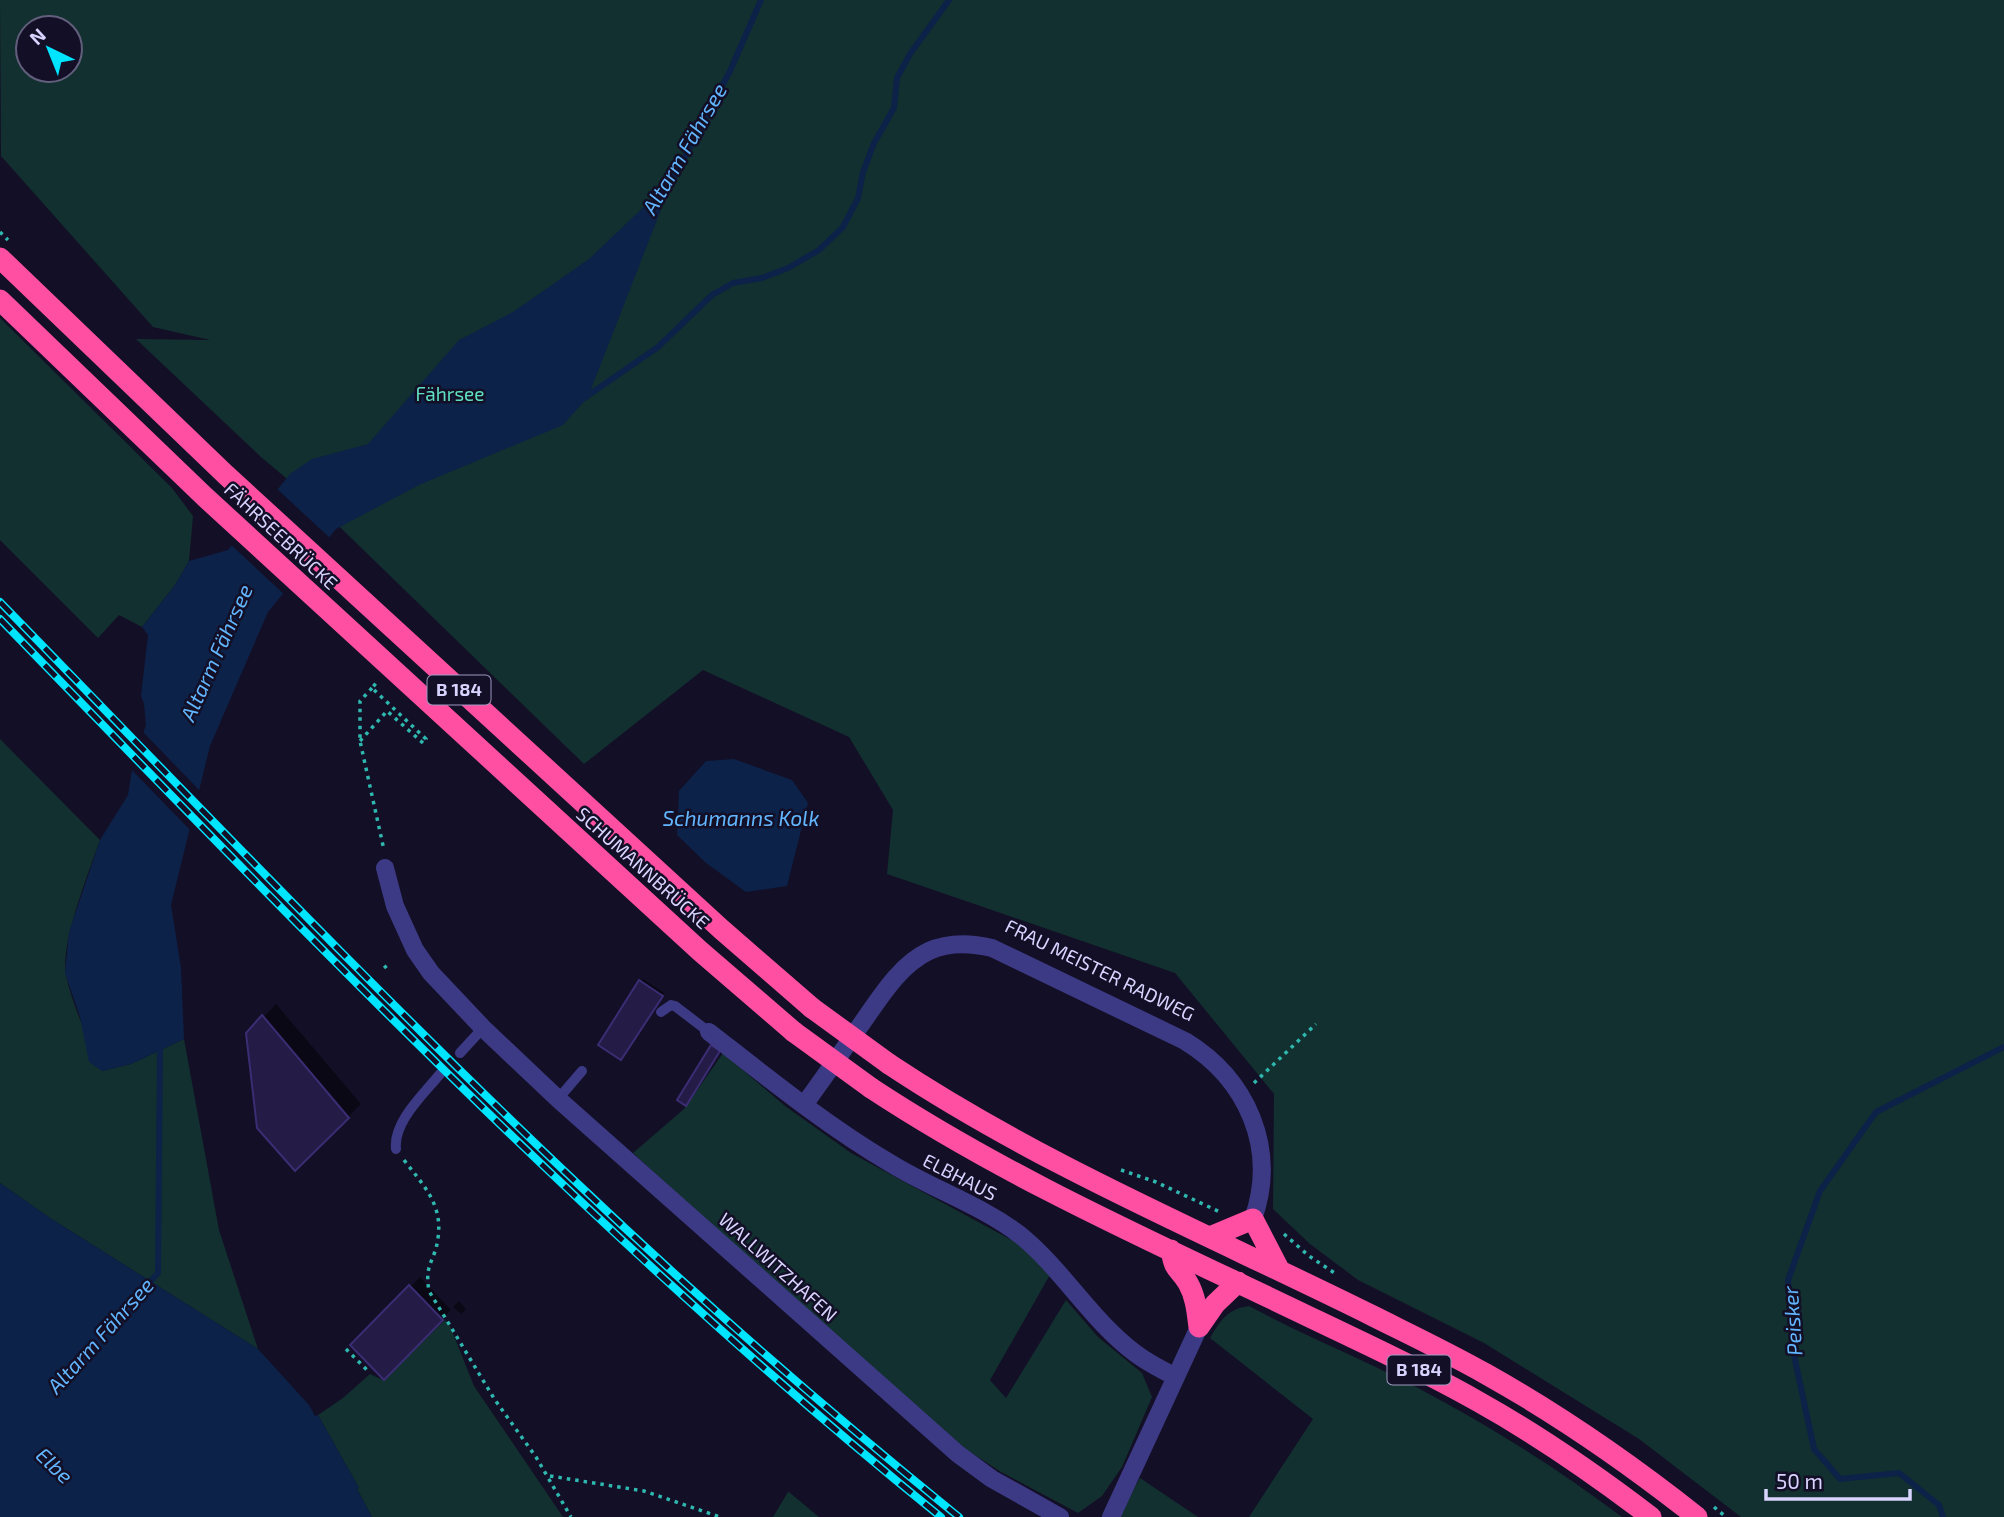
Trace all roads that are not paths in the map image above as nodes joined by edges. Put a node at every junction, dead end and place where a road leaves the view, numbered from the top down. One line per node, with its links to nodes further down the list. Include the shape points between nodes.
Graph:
1 (0, 258): 3 (highway, FÄHRSEEBRÜCKE / B 184, via 226,475)
2 (0, 300): 4 (highway, FÄHRSEEBRÜCKE / B 184, via 205,497)
3 (575, 796): 16 (highway, SCHUMANNBRÜCKE / B 184, bridge, via 812,1008 888,1064 999,1132)
4 (554, 818): 17 (highway, SCHUMANNBRÜCKE / B 184, bridge, via 794,1032 872,1088 998,1165)
5 (385, 868): 7 (street, WALLWITZHAFEN, via 395,906 415,950)
6 (661, 1012): 8 (lane, via 675,1006)
7 (483, 1028): 9 (lane); 12 (street, WALLWITZHAFEN)
8 (709, 1032): 13 (street, ELBHAUS)
9 (460, 1053)
10 (582, 1071): 12 (lane)
11 (440, 1074): 14 (lane, via 402,1123)
12 (558, 1099): 22 (street, WALLWITZHAFEN, via 958,1454)
13 (804, 1105): 15 (street, via 907,966 942,947 992,948 1185,1041 1219,1066 1242,1095 1261,1154 1261,1183); 21 (street, ELBHAUS, via 892,1165 997,1219 1050,1263 1135,1353)
14 (396, 1149)
15 (1253, 1219): 16 (highway); 18 (highway)
16 (1210, 1237): 18 (highway, B 184)
17 (1171, 1250): 19 (highway, B 184); 20 (highway, via 1174,1268 1188,1282 1196,1303)
18 (1280, 1271): 25 (highway, B 184, via 1444,1351 1528,1398)
19 (1238, 1282): 20 (highway); 24 (highway, B 184, via 1480,1402 1577,1462)
20 (1199, 1326): 21 (street)
21 (1176, 1377): 23 (street)
22 (1060, 1517)
23 (1111, 1517)
24 (1651, 1517)
25 (1697, 1517)

